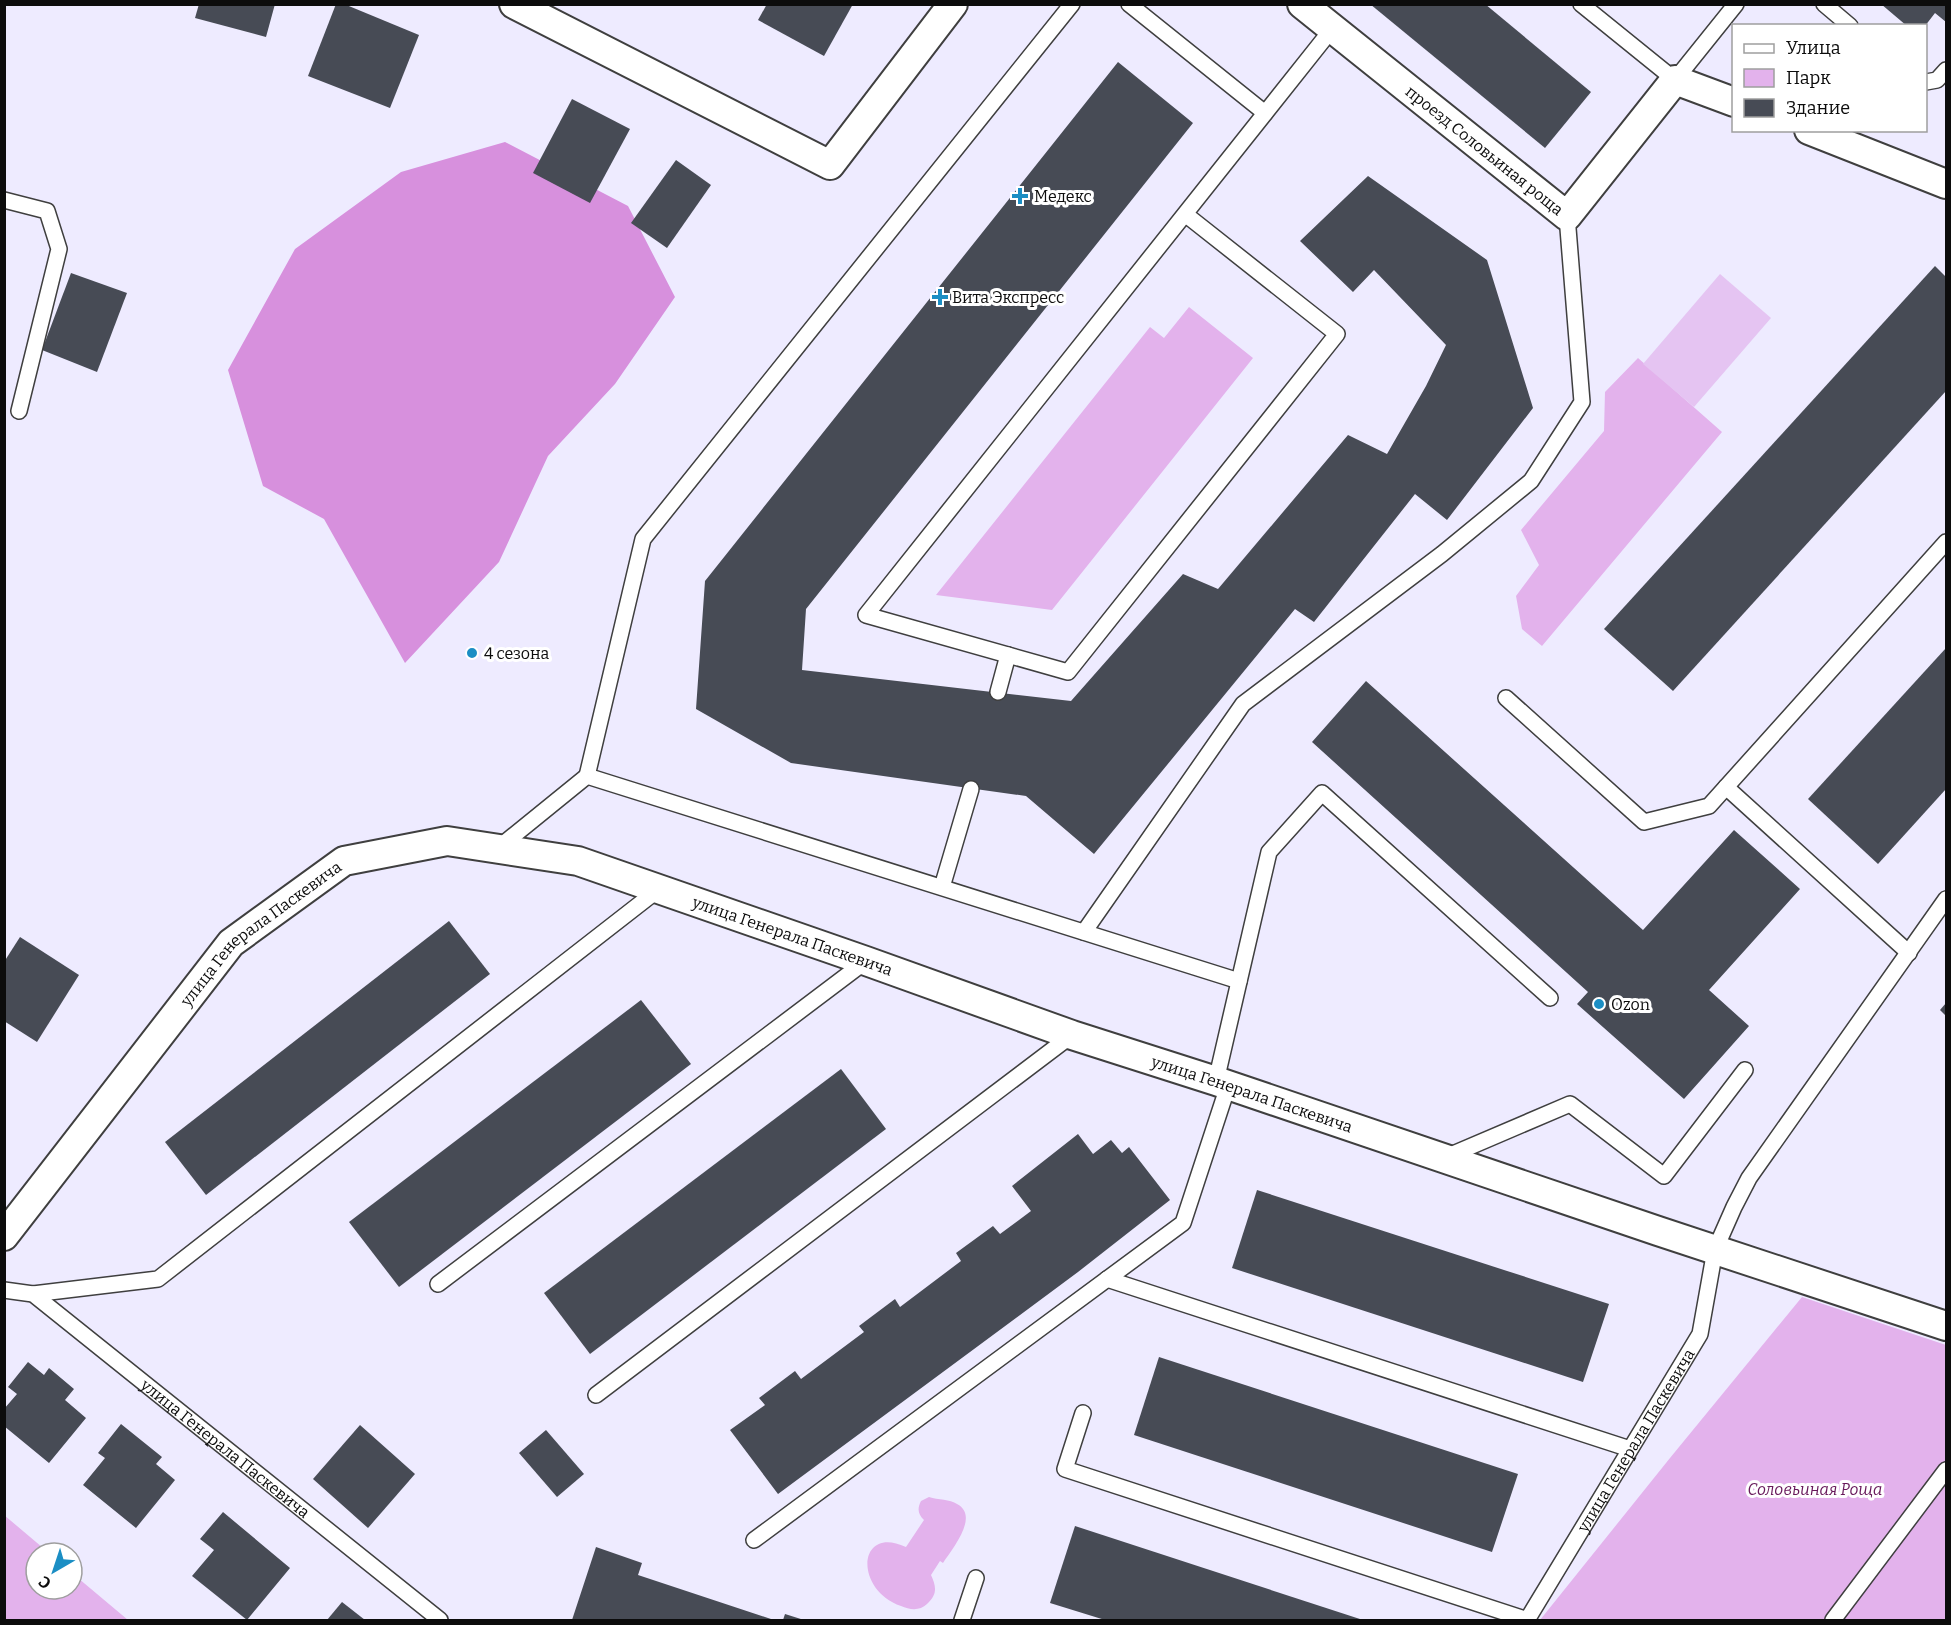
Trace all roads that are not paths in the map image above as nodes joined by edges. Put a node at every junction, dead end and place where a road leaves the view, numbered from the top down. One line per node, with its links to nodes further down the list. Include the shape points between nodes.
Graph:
1 (513, 4): 2 (street, via 830,165)
2 (953, 4)
3 (1072, 4): 26 (lane, via 643,538)
4 (1129, 4): 15 (lane)
5 (1302, 4): 10 (street, проезд Соловьиная роща)
6 (1581, 4): 12 (lane)
7 (1736, 4): 12 (lane)
8 (1824, 4): 9 (lane)
9 (1848, 24)
10 (1332, 29): 15 (lane); 20 (street, проезд Соловьиная роща)
11 (1947, 70): 13 (lane, via 1937,80)
12 (1675, 80): 14 (street); 20 (street, проезд Соловьиная роща)
13 (1927, 82)
14 (1732, 101)
15 (1265, 113): 19 (lane)
16 (1814, 132): 17 (street)
17 (1947, 184)
18 (4, 200): 21 (lane, via 47,211 59,249)
19 (1185, 214): 23 (lane, via 866,615); 23 (lane, via 1337,334 1068,672)
20 (1567, 216): 33 (lane, via 1582,402 1531,481 1442,554 1243,704)
21 (19, 411)
22 (1947, 542): 27 (lane)
23 (1008, 655): 24 (lane)
24 (998, 692)
25 (1506, 698): 27 (lane, via 1644,822 1708,806)
26 (587, 776): 29 (lane); 30 (lane)
27 (1726, 787): 34 (lane)
28 (971, 789): 30 (lane)
29 (496, 849): 31 (street, улица Генерала Паскевича, via 578,861); 42 (street, улица Генерала Паскевича, via 447,841 344,861 231,943)
30 (942, 887): 33 (lane)
31 (659, 889): 35 (street, улица Генерала Паскевича); 47 (lane, via 158,1279)
32 (1947, 899): 34 (lane)
33 (1084, 932): 36 (lane)
34 (1909, 952): 43 (lane, via 1749,1178)
35 (866, 961): 38 (street, улица Генерала Паскевича); 45 (lane)
36 (1239, 981): 37 (lane, via 1269,852 1322,793); 40 (lane)
37 (1550, 998)
38 (1072, 1035): 40 (street, улица Генерала Паскевича); 49 (lane)
39 (1745, 1070): 41 (lane, via 1664,1176 1570,1104)
40 (1222, 1083): 41 (street, улица Генерала Паскевича); 44 (lane, via 1183,1223)
41 (1443, 1158): 43 (street, улица Генерала Паскевича)
42 (4, 1236)
43 (1715, 1250): 48 (street, улица Генерала Паскевича); 51 (lane, улица Генерала Паскевича, via 1700,1334)
44 (1107, 1280): 51 (lane); 53 (lane)
45 (438, 1284)
46 (4, 1290): 47 (lane)
47 (33, 1294): 55 (lane, улица Генерала Паскевича)
48 (1947, 1326)
49 (596, 1395)
50 (1083, 1413): 57 (lane, via 1065,1469)
51 (1630, 1449): 57 (lane, улица Генерала Паскевича)
52 (1947, 1470): 58 (lane)
53 (754, 1540)
54 (976, 1578): 56 (lane)
55 (440, 1620)
56 (962, 1620)
57 (1527, 1620)
58 (1833, 1620)

